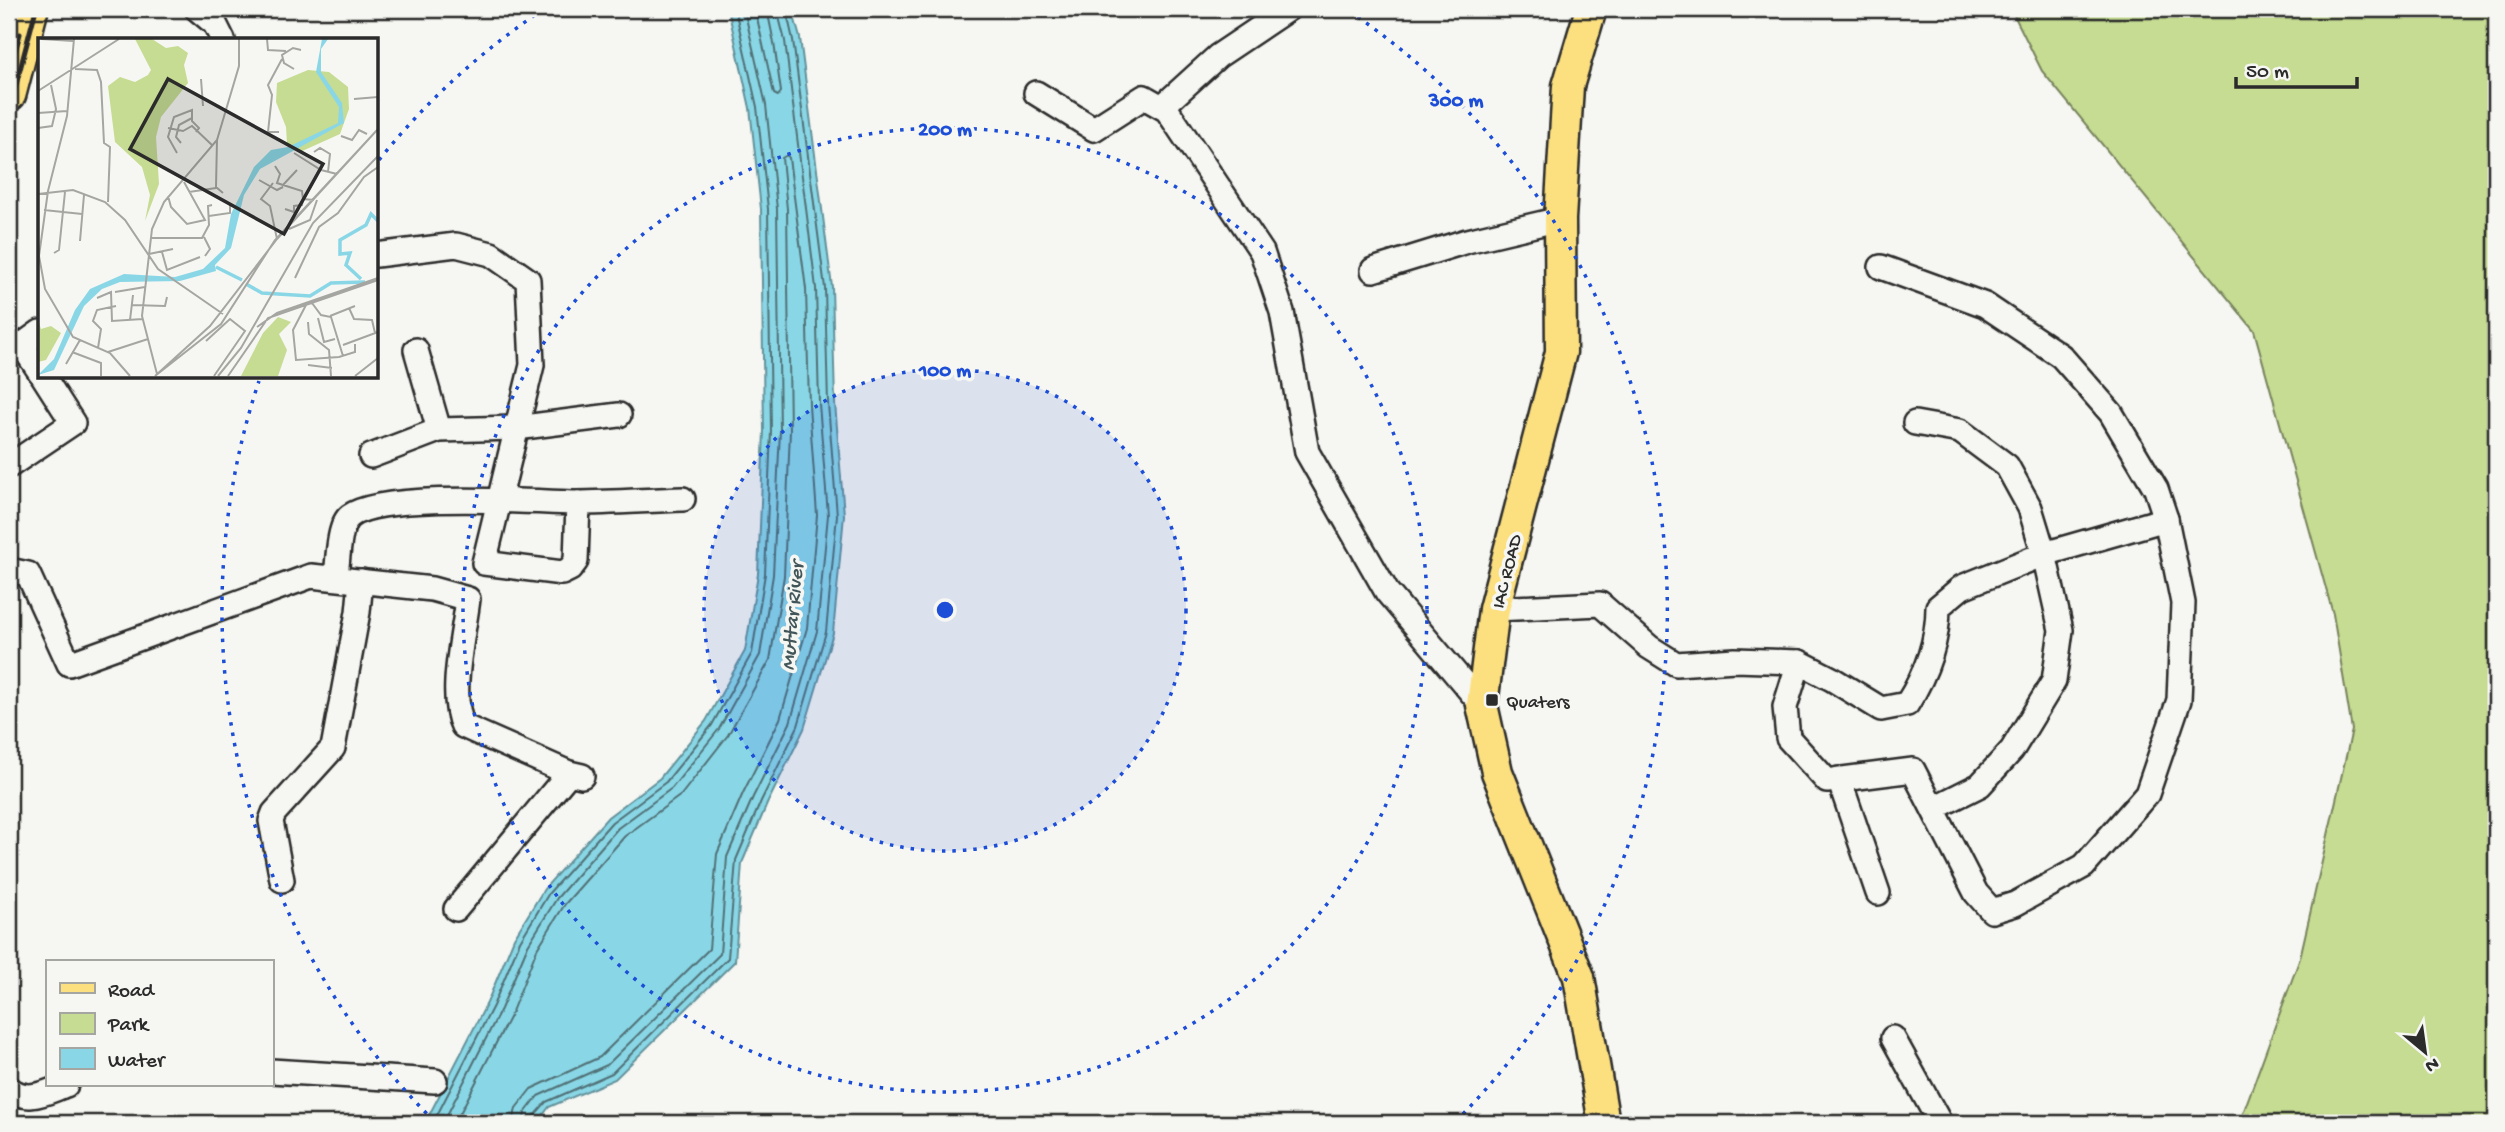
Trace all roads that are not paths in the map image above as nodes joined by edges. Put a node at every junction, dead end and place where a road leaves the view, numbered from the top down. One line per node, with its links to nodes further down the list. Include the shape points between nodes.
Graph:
1 (31, 9): 7 (highway)
2 (197, 9): 5 (street, via 215,24)
3 (1288, 9): 8 (street, via 1218,56)
4 (1591, 9): 9 (main road, IAC ROAD, via 1568,86)
5 (222, 38)
6 (1036, 93): 8 (street, via 1094,129 1144,97)
7 (9, 94)
8 (1163, 106): 33 (street, via 1262,252 1282,312 1307,452 1387,592)
9 (1560, 219): 12 (street); 31 (main road, IAC ROAD, via 1561,352)
10 (378, 255): 19 (street, via 456,245 491,254 528,280 532,366)
11 (1881, 268): 26 (street, via 1985,305 2061,356 2111,413 2157,489)
12 (1373, 270)
13 (38, 333): 15 (street, via 22,345)
14 (416, 350): 20 (street)
15 (38, 368)
16 (45, 378): 22 (street, via 73,423)
17 (619, 415): 19 (street)
18 (1915, 423): 27 (street, via 1960,431 2007,466 2031,508)
19 (516, 428): 20 (street); 23 (street)
20 (439, 430): 21 (street)
21 (371, 456)
22 (9, 466)
23 (500, 499): 25 (street); 25 (street, via 484,563 562,573 576,561); 29 (street, via 389,505 358,512 342,528)
24 (683, 499): 25 (street)
25 (578, 503)
26 (2166, 519): 27 (street); 35 (street, via 2183,603 2179,699 2147,794 2084,866 2015,904 1992,911 1976,894)
27 (2044, 554): 32 (street, via 1962,587 1938,607 1938,632 1921,683 1908,704 1881,709); 35 (street, via 2061,630 2054,681 2012,750 1980,785)
28 (9, 570): 29 (street, via 28,574 69,664 311,576)
29 (336, 577): 30 (street)
30 (361, 581): 36 (street, via 333,748 271,821); 38 (street, via 432,589 468,599 457,689 463,726 575,774)
31 (1494, 609): 32 (street, via 1600,604 1676,664); 33 (main road, IAC ROAD)
32 (1799, 662): 34 (street, via 1785,707 1788,738 1827,781)
33 (1482, 705): 44 (main road, IAC ROAD, via 1497,772 1579,977)
34 (1839, 779): 35 (street, via 1913,770); 37 (street)
35 (1934, 808)
36 (282, 880)
37 (1878, 892)
38 (456, 908)
39 (1893, 1038): 45 (street)
40 (273, 1071): 41 (street)
41 (435, 1081)
42 (63, 1086): 43 (street, via 27,1097)
43 (9, 1088)
44 (1604, 1123)
45 (1940, 1123)

